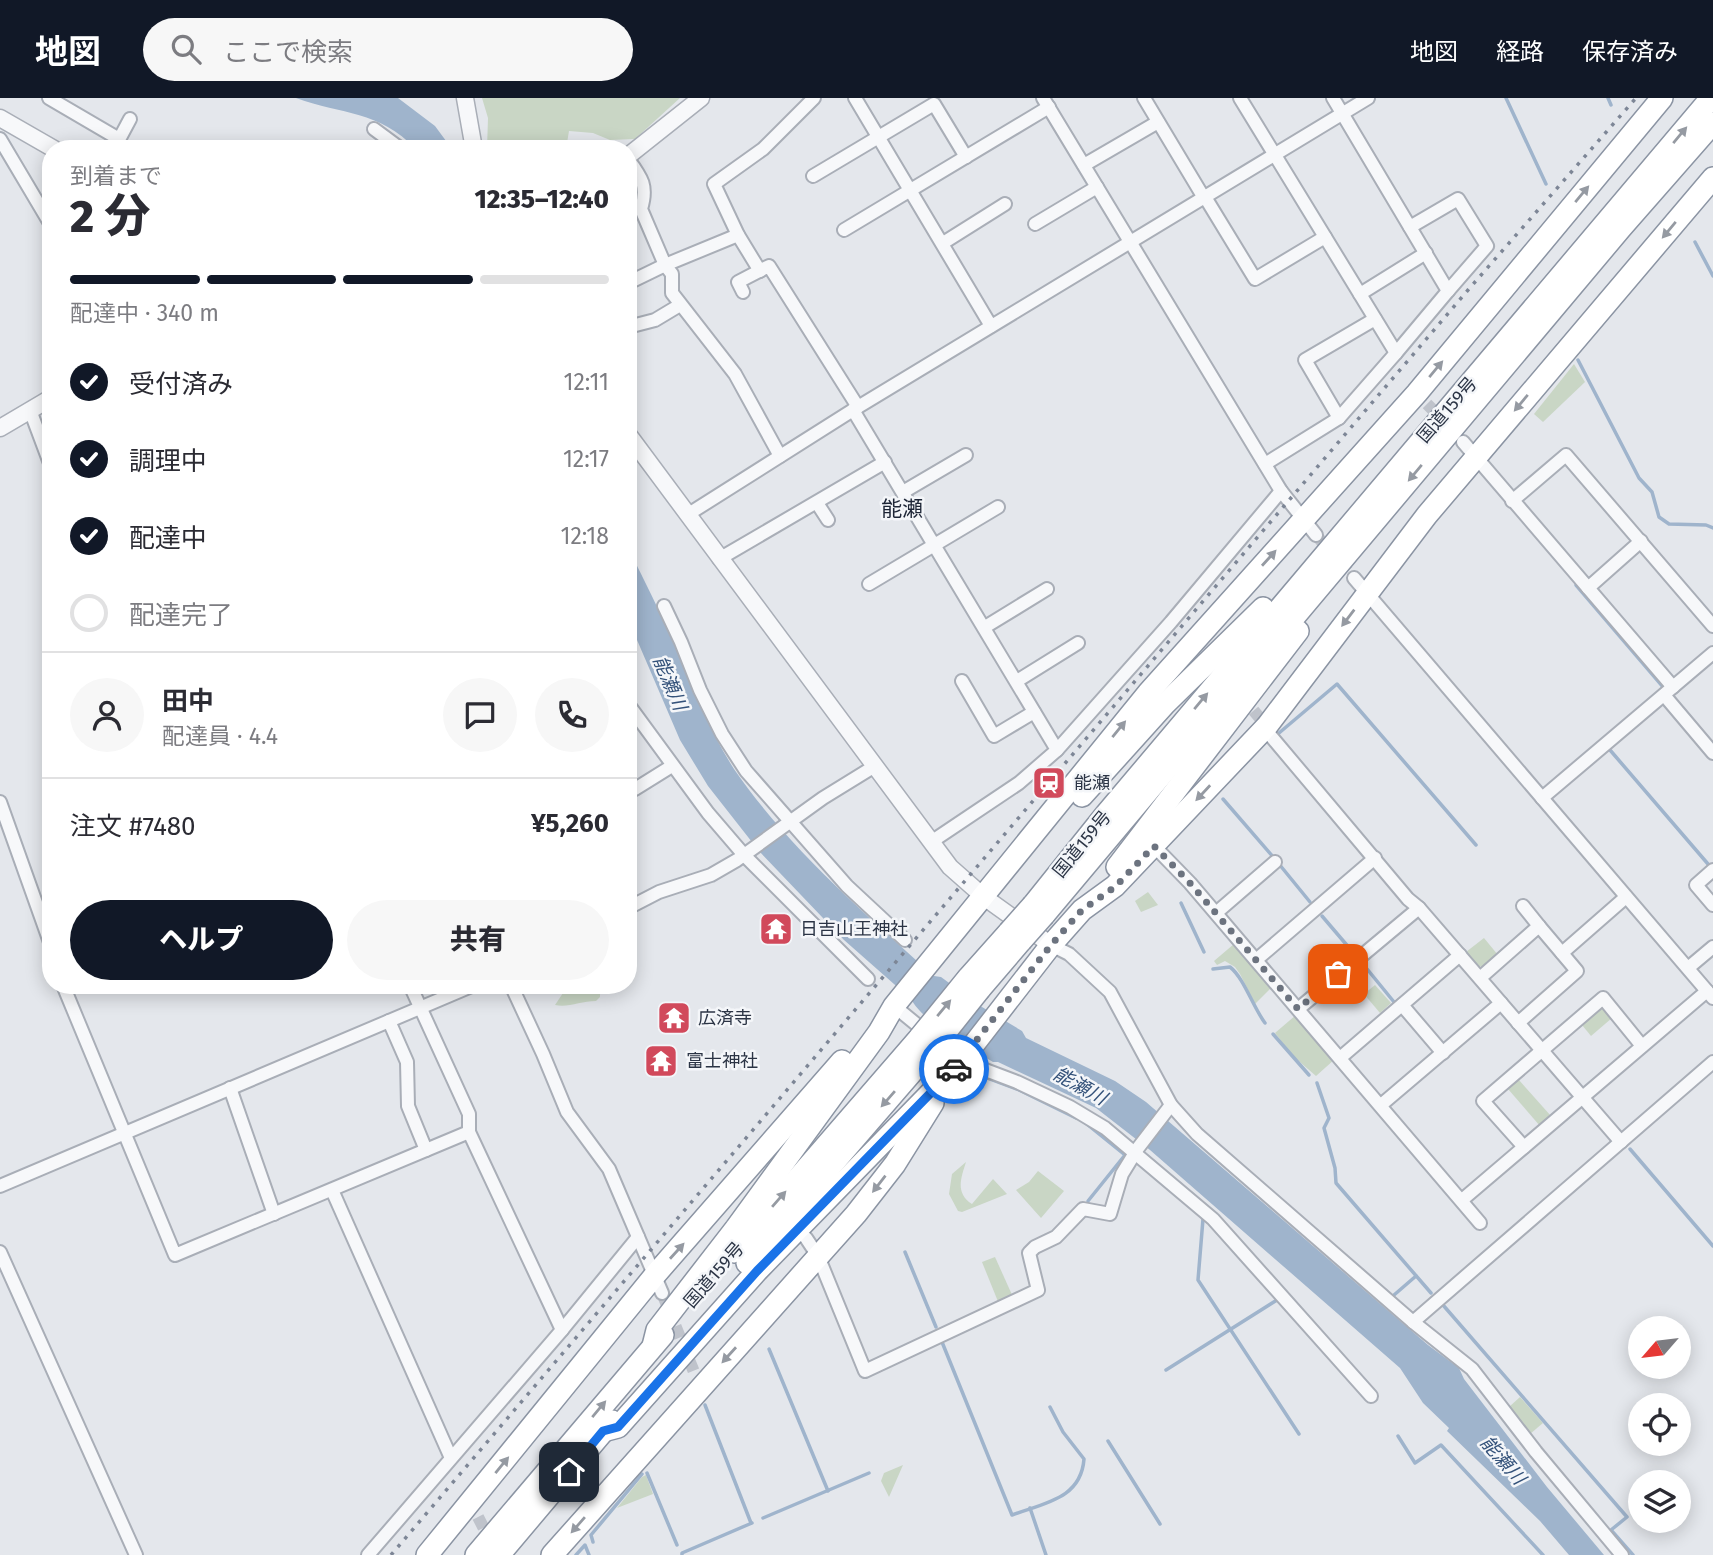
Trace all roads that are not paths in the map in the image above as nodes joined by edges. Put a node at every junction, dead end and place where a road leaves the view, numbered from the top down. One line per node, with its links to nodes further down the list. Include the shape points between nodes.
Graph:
1 (49, 98): 21 (street)
2 (465, 98): 24 (street)
3 (701, 98): 26 (street)
4 (814, 98): 41 (street, via 763,149 715,184)
5 (855, 98): 19 (street)
6 (1144, 98): 16 (street)
7 (1240, 98): 27 (street)
8 (1333, 98): 13 (street)
9 (1368, 98): 13 (street)
10 (1662, 98): 77 (highway, one-way to 10, via 1422,398)
11 (1711, 98): 69 (highway, 国道159号, one-way to 11)
12 (1046, 103): 28 (street); 29 (street)
13 (1342, 114): 27 (street); 39 (street)
14 (0, 118): 25 (street)
15 (130, 119): 22 (street)
16 (1158, 122): 29 (street); 35 (street)
17 (1713, 123): 80 (highway, 国道159号, one-way to 80)
18 (374, 129): 23 (street)
19 (878, 136): 28 (street, via 934,104); 31 (street); 34 (street)
20 (0, 139): 37 (street)
21 (110, 140)
22 (118, 140)
23 (389, 140)
24 (472, 140)
25 (42, 142)
26 (637, 151)
27 (1273, 155): 35 (street); 42 (street)
28 (966, 157): 34 (street)
29 (1084, 165): 33 (street)
30 (637, 170): 46 (street, via 646,194 641,209)
31 (813, 176)
32 (1713, 178): 64 (highway, one-way to 64)
33 (1097, 187): 38 (street); 43 (street)
34 (911, 191): 40 (street); 44 (street)
35 (1204, 198): 42 (street, via 1255,279); 43 (street)
36 (1005, 204): 44 (street)
37 (42, 210)
38 (1035, 224)
39 (1410, 226): 45 (street); 49 (street, via 1458,200 1487,246)
40 (844, 230)
41 (738, 235): 46 (street); 47 (street)
42 (1325, 237): 51 (street)
43 (1130, 242): 55 (street); 68 (street)
44 (943, 243): 55 (street)
45 (1426, 253): 49 (street); 51 (street)
46 (665, 265): 48 (street); 52 (street, via 672,274 672,293)
47 (760, 271): 50 (street, via 738,282); 58 (street, via 769,266)
48 (637, 279)
49 (1448, 291): 56 (street)
50 (743, 292)
51 (1360, 294): 53 (street)
52 (680, 304): 54 (street, via 655,320); 66 (street, via 735,374)
53 (1375, 319): 56 (street); 60 (street, via 1306,360)
54 (637, 325)
55 (991, 326): 58 (street)
56 (1396, 353): 60 (street)
57 (42, 403): 59 (street)
58 (855, 408): 66 (street); 67 (street)
59 (30, 410): 61 (street); 62 (street)
60 (1339, 418): 68 (street)
61 (0, 428)
62 (42, 442)
63 (637, 446): 75 (street)
64 (1469, 449): 72 (street); 83 (highway)
65 (966, 454): 71 (street)
66 (780, 456): 75 (street)
67 (885, 462): 71 (street); 73 (street)
68 (1265, 464): 70 (street)
69 (1395, 471): 113 (highway, via 1384,472 1300,571 1165,704 1037,846); 120 (highway, 国道159号, one-way to 69)
70 (1281, 491): 77 (street); 99 (street)
71 (903, 492): 79 (street)
72 (1512, 501): 78 (street, via 1566,455); 85 (street)
73 (817, 503): 76 (street); 81 (street)
74 (998, 508): 79 (street)
75 (687, 515): 81 (street)
76 (828, 520)
77 (1310, 528): 113 (highway, one-way to 77, via 1148,693 1199,647)
78 (1641, 541): 85 (street); 87 (street)
79 (935, 545): 82 (street); 88 (street)
80 (1352, 547): 120 (highway, 国道159号); 121 (highway, via 1347,562 1282,654)
81 (719, 559): 102 (street)
82 (869, 584)
83 (1360, 586): 98 (highway, one-way to 98); 104 (street)
84 (1047, 589): 88 (street)
85 (1588, 589): 93 (street)
86 (664, 607): 106 (street, via 722,734)
87 (1713, 626)
88 (985, 627): 92 (street)
89 (1078, 643): 92 (street)
90 (1713, 653): 93 (street)
91 (962, 681): 94 (street, via 994,736)
92 (1017, 681): 94 (street)
93 (1668, 691): 100 (street); 104 (street)
94 (1034, 712): 99 (street)
95 (637, 716): 96 (street)
96 (640, 720): 97 (street); 101 (street)
97 (637, 722)
98 (1266, 724): 108 (highway, one-way to 108); 110 (street, via 1270,735)
99 (1056, 750): 107 (street, via 1019,783)
100 (1713, 753)
101 (672, 766): 103 (street); 109 (street, via 708,813)
102 (875, 766): 106 (street); 107 (street)
103 (637, 788)
104 (1542, 798): 115 (street)
105 (0, 802): 123 (street)
106 (790, 822): 109 (street); 125 (street, via 847,886)
107 (931, 842): 114 (street, via 950,867)
108 (1154, 846): 121 (highway, via 1115,887); 122 (street)
109 (748, 853): 116 (street, via 711,874); 133 (street)
110 (1375, 858): 119 (street); 130 (street)
111 (1275, 862): 122 (street)
112 (1713, 870): 117 (street, via 1696,885)
113 (999, 879): 114 (highway)
114 (984, 897): 126 (street); 141 (highway)
115 (1626, 897): 128 (street); 131 (street)
116 (637, 903)
117 (1713, 905)
118 (1523, 906): 124 (street)
119 (1419, 908): 129 (street); 143 (street)
120 (1038, 910): 146 (highway, 国道159号, bridge)
121 (1082, 910): 126 (highway)
122 (1216, 913): 130 (street)
123 (42, 920)
124 (1539, 926): 128 (street); 132 (street)
125 (905, 940)
126 (1051, 945): 151 (highway); 156 (street, via 1069,954 1110,992)
127 (1713, 947): 131 (street)
128 (1562, 953): 145 (street, via 1577,971)
129 (1460, 955): 132 (street); 140 (street)
130 (1256, 960): 143 (street)
131 (1688, 968): 138 (street)
132 (1480, 978): 139 (street)
133 (868, 979)
134 (67, 994): 157 (street)
135 (415, 994): 142 (street)
136 (454, 994): 142 (street)
137 (515, 994): 168 (street, via 567,1112 609,1169)
138 (1710, 995): 147 (street)
139 (1501, 1003): 145 (street); 149 (street)
140 (1402, 1005): 149 (street); 150 (street)
141 (895, 1006): 151 (street); 171 (highway, one-way to 141, via 746,1188 860,1040); 174 (highway, via 657,1330)
142 (422, 1008): 144 (street); 158 (street, via 469,1114)
143 (1298, 1009): 150 (street)
144 (389, 1021): 153 (street); 161 (street, via 407,1062 408,1106)
145 (1518, 1023): 148 (street)
146 (926, 1043): 174 (highway, 国道159号, one-way to 146); 176 (highway, 国道159号, one-way to 176)
147 (1642, 1045): 148 (street, via 1603,998); 154 (street)
148 (1542, 1052): 154 (street); 160 (street, via 1483,1101)
149 (1443, 1053): 155 (street)
150 (1340, 1058): 155 (street)
151 (961, 1061): 162 (street, via 1070,1107); 169 (highway, one-way to 169, via 895,1164 856,1214); 176 (highway, via 757,1271 618,1427)
152 (1713, 1062): 159 (street)
153 (230, 1088): 157 (street); 166 (street)
154 (1583, 1097): 159 (street); 160 (street)
155 (1381, 1105): 165 (street)
156 (1169, 1108): 162 (street); 172 (street)
157 (124, 1132): 163 (street); 166 (street, via 175,1255)
158 (469, 1132): 161 (street); 173 (street)
159 (1621, 1142): 172 (street)
160 (1524, 1147): 165 (street)
161 (426, 1150): 164 (street)
162 (1136, 1151): 169 (street, via 1122,1174 1110,1214 1083,1209 1056,1237 1029,1253 1038,1290 865,1371); 175 (street, via 1213,1219)
163 (0, 1186)
164 (332, 1189): 166 (street); 177 (street)
165 (1462, 1200): 167 (street)
166 (274, 1214)
167 (1480, 1223)
168 (638, 1237): 171 (street); 173 (street)
169 (812, 1247): 183 (highway, one-way to 183)
170 (0, 1252): 178 (street)
171 (659, 1284): 180 (highway, one-way to 171, via 475,1509)
172 (1413, 1322): 184 (street, via 1472,1369)
173 (562, 1330): 177 (street)
174 (653, 1346): 181 (highway, 国道159号, one-way to 174)
175 (1371, 1396)
176 (603, 1431): 182 (highway, 国道159号)
177 (451, 1458): 179 (street)
178 (136, 1555)
179 (369, 1555)
180 (427, 1555)
181 (476, 1555)
182 (499, 1555)
183 (552, 1555)
184 (1622, 1555)

